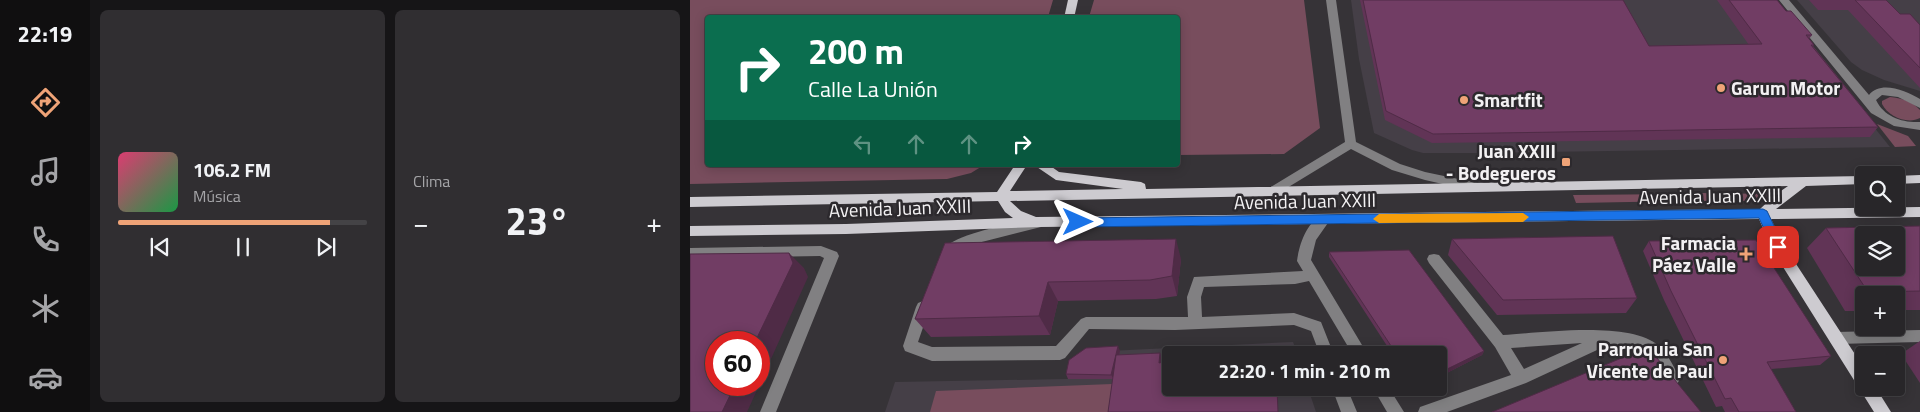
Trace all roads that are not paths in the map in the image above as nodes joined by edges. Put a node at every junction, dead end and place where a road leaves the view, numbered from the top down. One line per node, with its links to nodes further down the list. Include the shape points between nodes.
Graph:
1 (1073, 0): 4 (main road)
2 (1331, 0): 10 (street)
3 (1784, 0): 5 (street)
4 (1069, 15)
5 (1850, 78): 6 (street); 8 (street)
6 (1886, 92): 7 (street, via 1900,94); 8 (street, via 1873,96 1871,100)
7 (1920, 104)
8 (1876, 110): 9 (street, via 1890,120)
9 (1920, 126)
10 (1351, 144): 17 (street, via 1396,167); 18 (street)
11 (1020, 167): 20 (main road)
12 (1043, 167): 19 (main road, via 1056,176)
13 (1855, 180): 16 (main road, Avenida Juan XXIII)
14 (1905, 180): 15 (main road)
15 (1920, 180)
16 (1804, 181): 17 (main road, Avenida Juan XXIII); 23 (main road)
17 (1480, 187): 18 (main road, Avenida Juan XXIII)
18 (1273, 191): 19 (main road, Avenida Juan XXIII)
19 (1181, 192): 20 (main road, Avenida Juan XXIII)
20 (1001, 196): 21 (main road, Avenida Juan XXIII); 25 (main road, via 1006,207 1019,217)
21 (690, 202)
22 (1920, 212): 23 (main road, Avenida Juan XXIII)
23 (1763, 214): 24 (main road, Avenida Juan XXIII); 35 (main road, via 1778,247)
24 (1324, 220): 25 (main road, Avenida Juan XXIII); 30 (street, via 1315,229 1305,249 1304,261)
25 (1040, 222): 26 (main road, Avenida Juan XXIII); 29 (street, via 962,242 945,254)
26 (690, 231)
27 (690, 253): 45 (street, via 821,251 832,256)
28 (1434, 259): 36 (street)
29 (941, 261)
30 (1311, 275): 32 (street, via 1199,281 1194,297); 38 (street)
31 (928, 293): 32 (street, via 910,346 932,354 1060,353 1086,323)
32 (1195, 323): 37 (street, via 1294,319 1316,326)
33 (1920, 336): 35 (street)
34 (1613, 337): 36 (street); 40 (street); 41 (street, via 1634,340 1653,350)
35 (1836, 338): 39 (main road)
36 (1500, 342): 40 (street)
37 (1324, 346)
38 (1355, 346)
39 (1855, 368)
40 (1520, 378): 48 (street)
41 (1679, 389)
42 (1343, 396): 46 (street)
43 (1386, 396): 47 (street)
44 (1872, 396): 49 (main road)
45 (768, 412)
46 (1349, 412)
47 (1396, 412)
48 (1426, 412)
49 (1883, 412)

